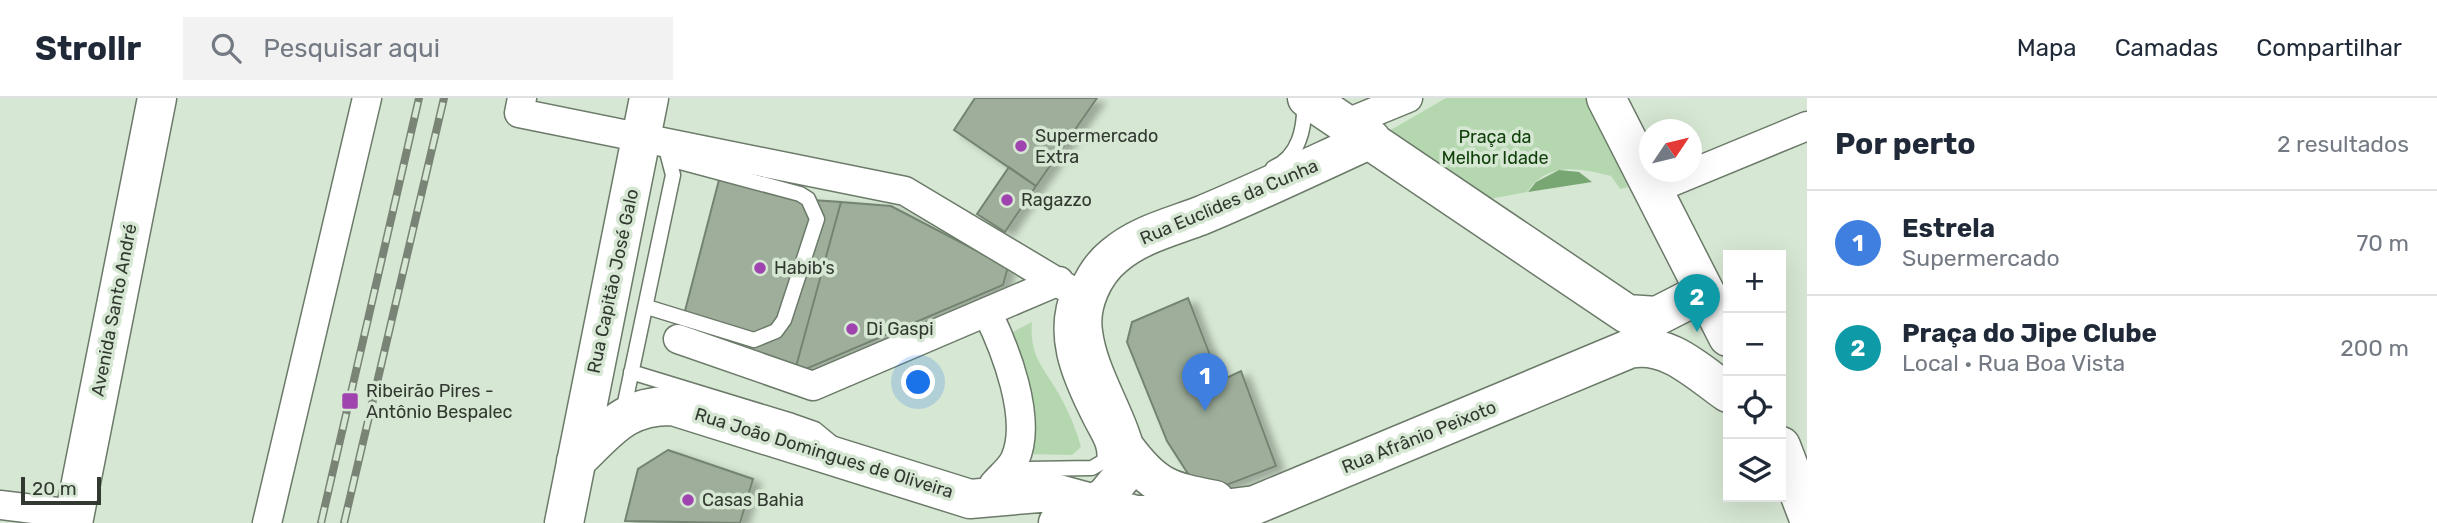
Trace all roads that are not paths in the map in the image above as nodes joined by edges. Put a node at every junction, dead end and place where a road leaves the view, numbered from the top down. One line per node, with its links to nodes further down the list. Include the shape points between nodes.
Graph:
1 (157, 98): 35 (main road, Avenida Santo André)
2 (367, 98): 36 (street)
3 (523, 98): 8 (street, via 519,113)
4 (1306, 98): 9 (main road); 10 (lane, via 1305,130 1284,163)
5 (1408, 98): 9 (street)
6 (1606, 98): 11 (main road)
7 (1807, 126): 11 (street)
8 (654, 127): 14 (street, via 905,191); 17 (lane, via 673,175); 17 (lane, via 722,171 800,194 808,199 817,219 784,320 766,337 754,340); 29 (main road, Rua Capitão José Galo)
9 (1359, 131): 15 (main road); 27 (main road, Rua Euclides da Cunha, via 1202,215 1128,246 1106,265 1087,295 1082,330)
10 (1246, 179)
11 (1652, 190): 16 (main road)
12 (1209, 196): 13 (lane)
13 (1111, 238)
14 (1068, 282): 18 (street); 30 (lane, via 1060,321 1062,341 1077,394 1106,451 1104,461 1092,468 1029,469)
15 (1590, 291): 16 (main road, via 1627,314 1641,317 1657,316); 21 (main road, via 1602,323 1600,340)
16 (1704, 292): 19 (main road)
17 (647, 307): 22 (lane)
18 (987, 312): 20 (street, via 813,386); 30 (street, via 1019,403 1015,459)
19 (1723, 328)
20 (678, 339)
21 (1583, 369): 23 (main road, Rua Afrânio Peixoto, via 1629,349 1656,348 1676,356); 33 (main road, Rua Afrânio Peixoto)
22 (631, 372): 24 (lane); 30 (lane, via 804,425 838,447 981,490)
23 (1723, 389)
24 (621, 419): 29 (main road, Rua João Domingues de Oliveira); 31 (main road, Rua João Domingues de Oliveira, via 647,405 673,406 970,499 1051,492)
25 (1786, 431): 26 (main road)
26 (1807, 443)
27 (1126, 449): 31 (main road, via 1129,468 1123,479); 33 (main road, via 1158,485)
28 (1786, 459): 34 (main road)
29 (576, 461): 37 (main road, Rua Capitão José Galo)
30 (994, 484)
31 (1096, 503): 33 (main road, Rua João Domingues de Oliveira, via 1136,515); 38 (main road)
32 (0, 505): 35 (street)
33 (1247, 511)
34 (1807, 514)
35 (74, 518)
36 (267, 523)
37 (564, 523)
38 (1058, 523)

